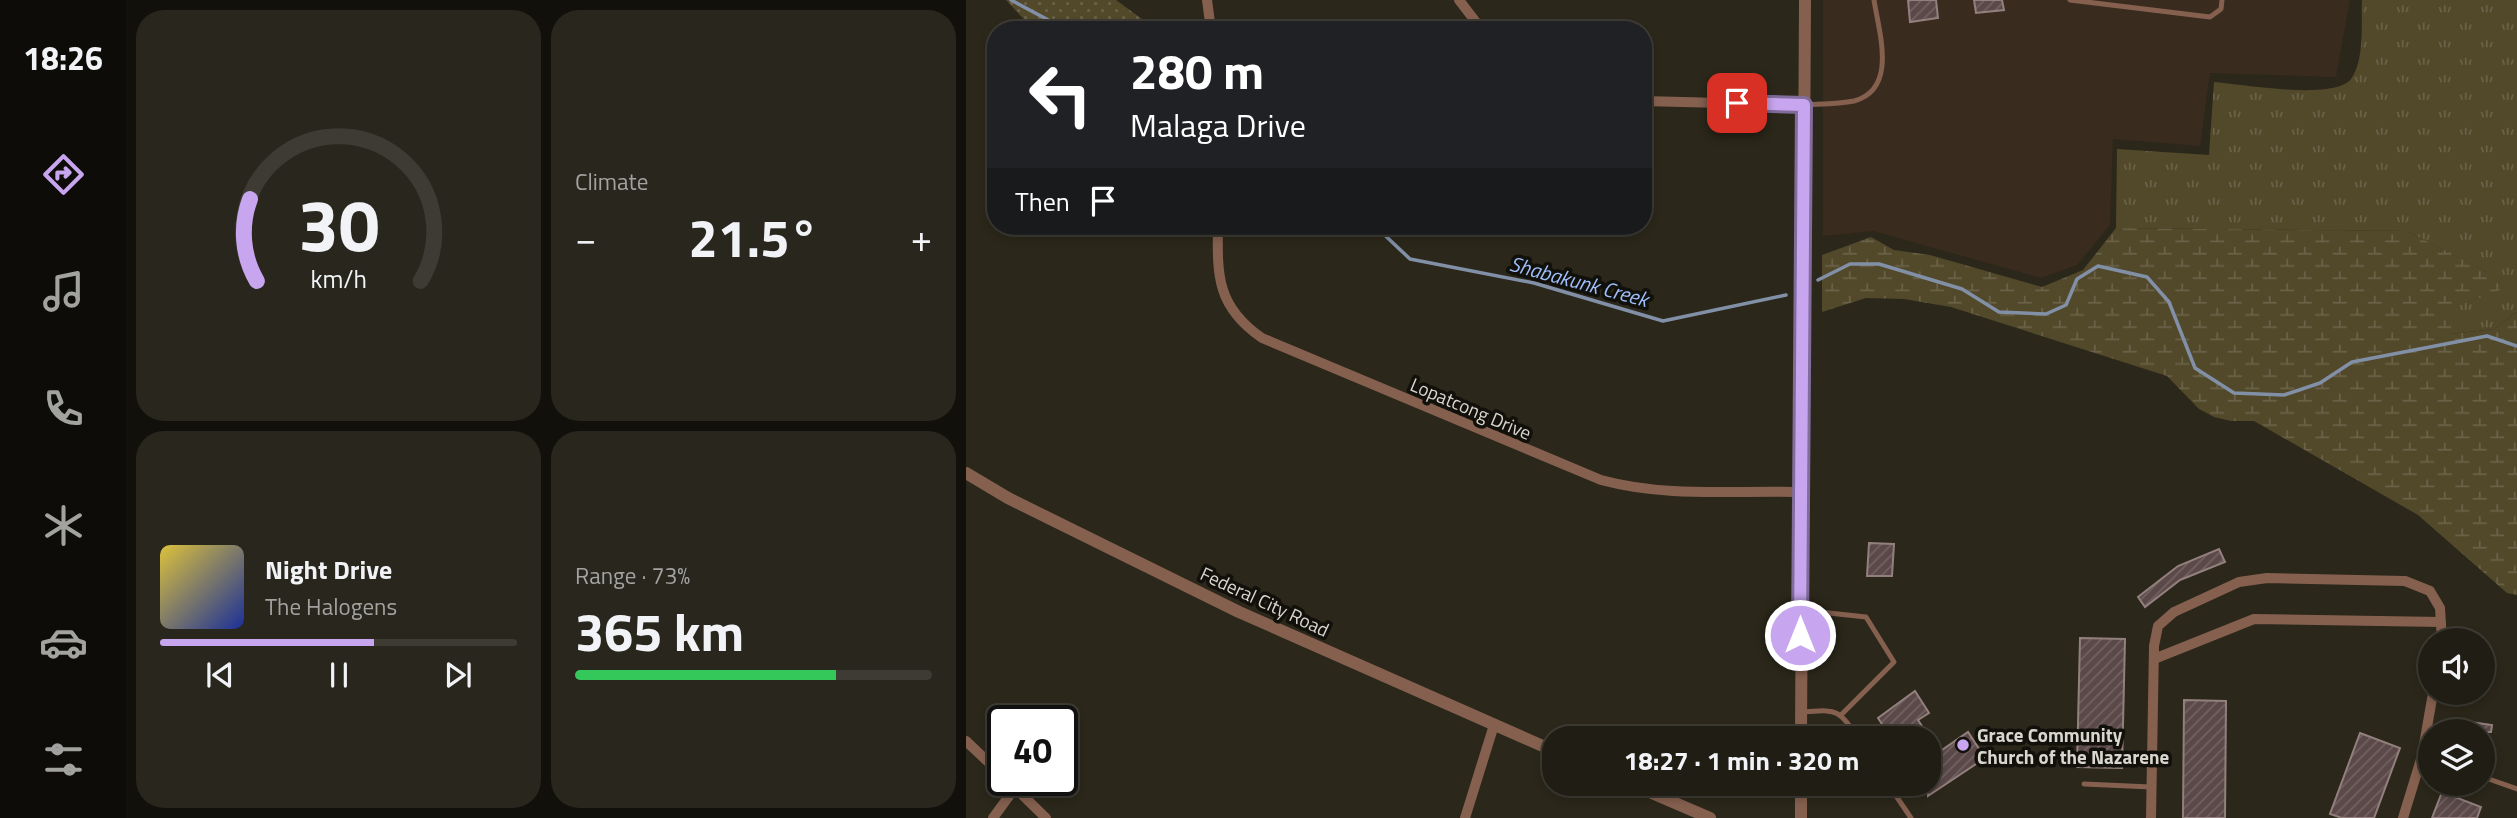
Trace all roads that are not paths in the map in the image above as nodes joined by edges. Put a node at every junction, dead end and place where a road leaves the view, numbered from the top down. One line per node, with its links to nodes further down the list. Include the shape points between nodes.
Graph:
1 (1206, 0): 7 (street)
2 (1459, 0): 8 (street)
3 (1805, 0): 10 (street)
4 (1874, 0): 10 (lane, via 1883,64 1880,82 1872,92 1854,100)
5 (2070, 0): 6 (lane, via 2210,16 2221,9)
6 (2222, 0)
7 (1210, 21)
8 (1475, 21)
9 (1652, 101): 10 (street)
10 (1804, 105): 13 (street)
11 (1217, 235): 13 (street, Lopatcong Drive, via 1217,267 1225,299 1235,315 1262,338 1601,480 1688,494)
12 (966, 473): 20 (street, Federal City Road, via 1239,612)
13 (1801, 492): 14 (street)
14 (1800, 610): 18 (street); 19 (lane, via 1866,617 1894,663)
15 (2441, 622): 16 (street); 17 (street, via 2254,619); 17 (street, via 2440,608 2430,591 2404,581 2267,578 2239,582 2174,612 2158,626)
16 (2441, 628)
17 (2154, 659): 29 (street)
18 (1801, 712): 19 (lane); 21 (street)
19 (1842, 715): 22 (lane)
20 (1494, 725): 24 (street, Federal City Road); 38 (street)
21 (1801, 726)
22 (1849, 726)
23 (966, 741): 25 (street)
24 (1542, 746)
25 (987, 761)
26 (2418, 779): 43 (street)
27 (2495, 781): 30 (lane)
28 (2084, 784): 29 (lane)
29 (2151, 787): 42 (street)
30 (2517, 789)
31 (1005, 796): 36 (street)
32 (1023, 796): 37 (street)
33 (1659, 796): 39 (street)
34 (1801, 796): 40 (street)
35 (1896, 796): 41 (lane)
36 (993, 818)
37 (1046, 818)
38 (1465, 818)
39 (1710, 818)
40 (1801, 818)
41 (1911, 818)
42 (2151, 818)
43 (2403, 818)

